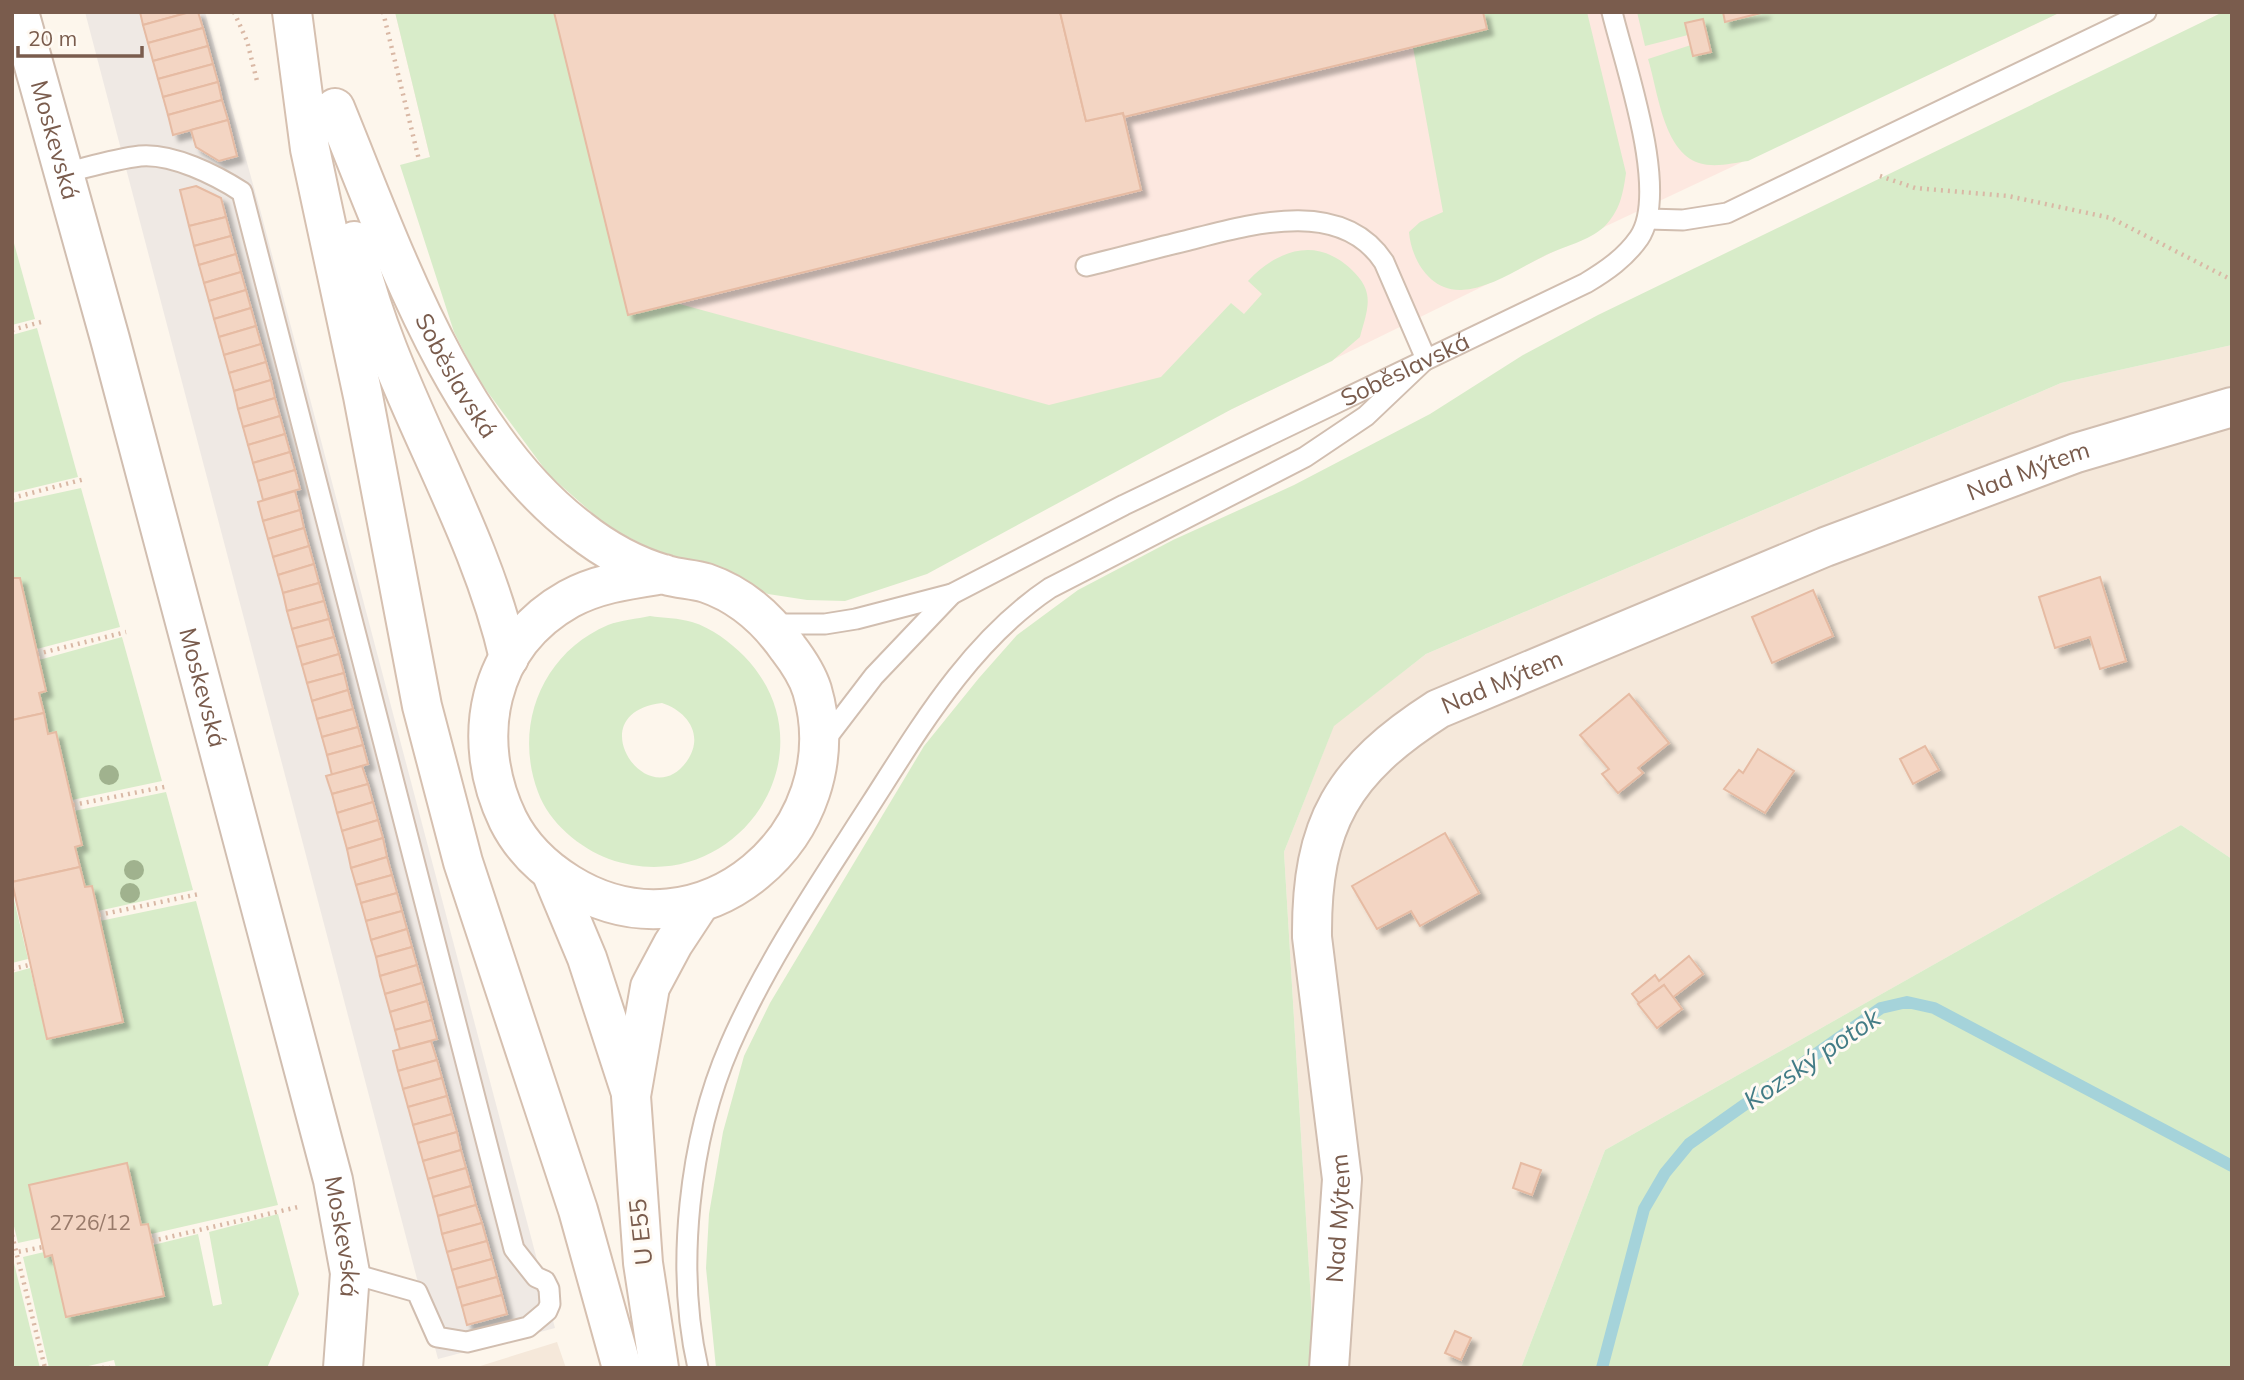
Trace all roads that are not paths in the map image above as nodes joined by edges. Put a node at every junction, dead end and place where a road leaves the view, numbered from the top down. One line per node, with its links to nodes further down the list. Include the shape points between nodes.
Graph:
1 (19, 12): 7 (main road, Moskevská)
2 (292, 12): 22 (main road, via 310,149 422,706 463,862 578,1210)
3 (311, 12): 6 (main road, Soběslavská)
4 (1612, 12): 8 (lane, Soběslavská, via 1649,170)
5 (2146, 12): 8 (lane, via 1727,212 1683,220)
6 (335, 108): 12 (main road, Soběslavská, via 432,337 495,438 553,508 580,530 610,550); 15 (main road, Soběslavská, via 346,204 380,332 409,407 480,560)
7 (64, 173): 20 (main road, Moskevská, via 333,1180); 20 (lane, via 141,156 215,174 242,192 514,1249 536,1277 545,1281 551,1297 547,1311 528,1326 467,1342 437,1337 417,1292)
8 (1648, 219): 10 (lane, Soběslavská, via 1639,238 1610,268)
9 (1086, 266): 10 (lane, via 1262,222 1305,222 1352,231 1375,248 1384,262)
10 (1426, 359): 13 (lane, Soběslavská); 24 (lane, via 1366,416 1306,457 1028,602 984,646 924,721 777,956 729,1046 704,1132 691,1206 687,1276)
11 (2232, 407): 25 (main road, Nad Mýtem, via 2076,453 1825,547 1438,709 1371,758 1329,821 1315,868 1312,904 1342,1179)
12 (664, 574): 14 (main road, Soběslavská, via 706,583 744,602); 15 (main road, Soběslavská, via 624,580 568,599 525,635)
13 (952, 594): 14 (lane, Soběslavská, via 856,620); 16 (lane, Soběslavská, via 874,676)
14 (771, 624): 16 (main road, Soběslavská, via 810,686)
15 (509, 658): 17 (main road, Soběslavská, via 487,718 491,771 507,818 524,847)
16 (821, 745): 18 (main road, Soběslavská, via 815,778 794,829 764,867)
17 (551, 872): 18 (main road, Soběslavská, via 598,900 646,908); 19 (main road, via 587,958)
18 (700, 903): 19 (main road, via 650,987)
19 (631, 1096): 23 (main road, U E55, via 642,1251)
20 (350, 1273): 21 (main road, Moskevská)
21 (343, 1368)
22 (622, 1368)
23 (659, 1368)
24 (698, 1368)
25 (1329, 1368)

